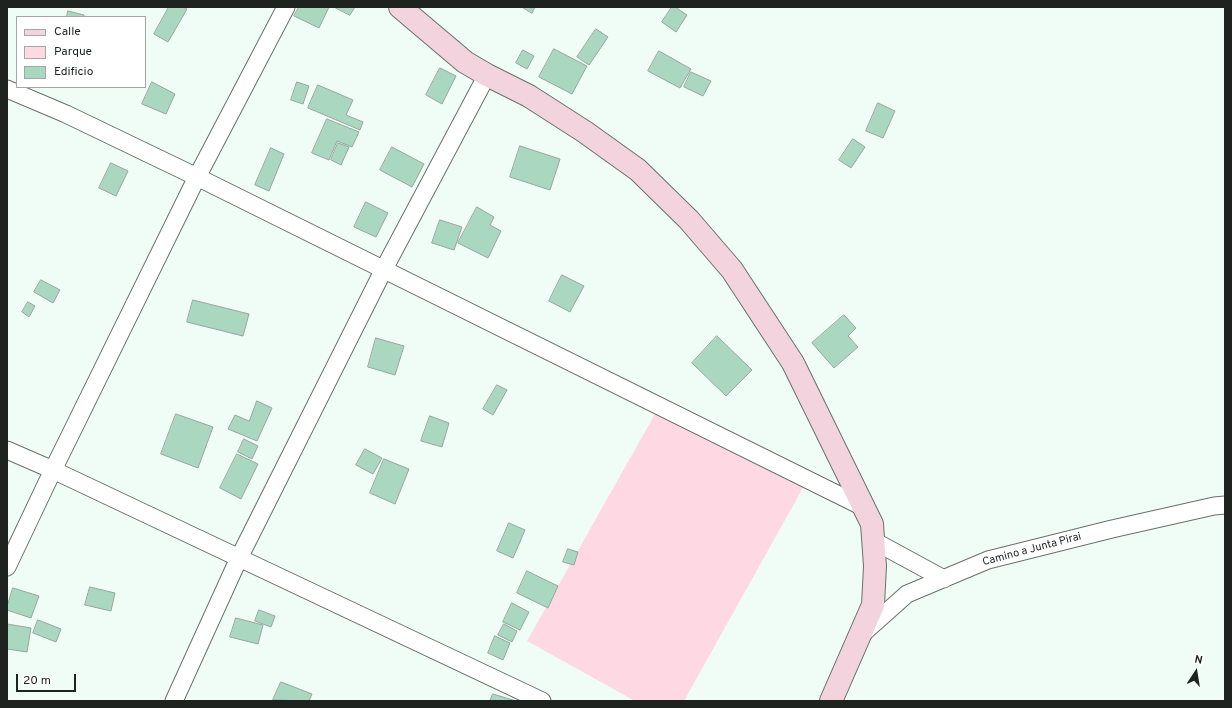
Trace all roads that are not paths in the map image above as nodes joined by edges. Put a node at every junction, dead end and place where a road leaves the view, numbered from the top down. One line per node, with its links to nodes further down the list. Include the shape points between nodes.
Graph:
1 (286, 7): 5 (street)
2 (400, 7): 3 (street, via 465,62)
3 (487, 76): 6 (street); 10 (street, via 529,96 585,132 638,170 689,220 732,270 793,363)
4 (9, 94): 5 (street, via 66,114)
5 (197, 177): 6 (street); 8 (street)
6 (384, 269): 10 (street); 12 (street)
7 (7, 450): 8 (street)
8 (53, 470): 12 (street); 13 (street)
9 (1225, 506): 14 (street, Camino a Junta Pirai, via 1214,506 1120,527 988,560)
10 (863, 507): 11 (street, via 872,524)
11 (874, 541): 14 (street); 15 (street, via 873,605)
12 (239, 558): 16 (street); 17 (street)
13 (7, 567)
14 (944, 578): 15 (street, Camino a Junta Pirai, via 907,594)
15 (858, 638): 18 (street)
16 (174, 701)
17 (542, 701)
18 (831, 701)

